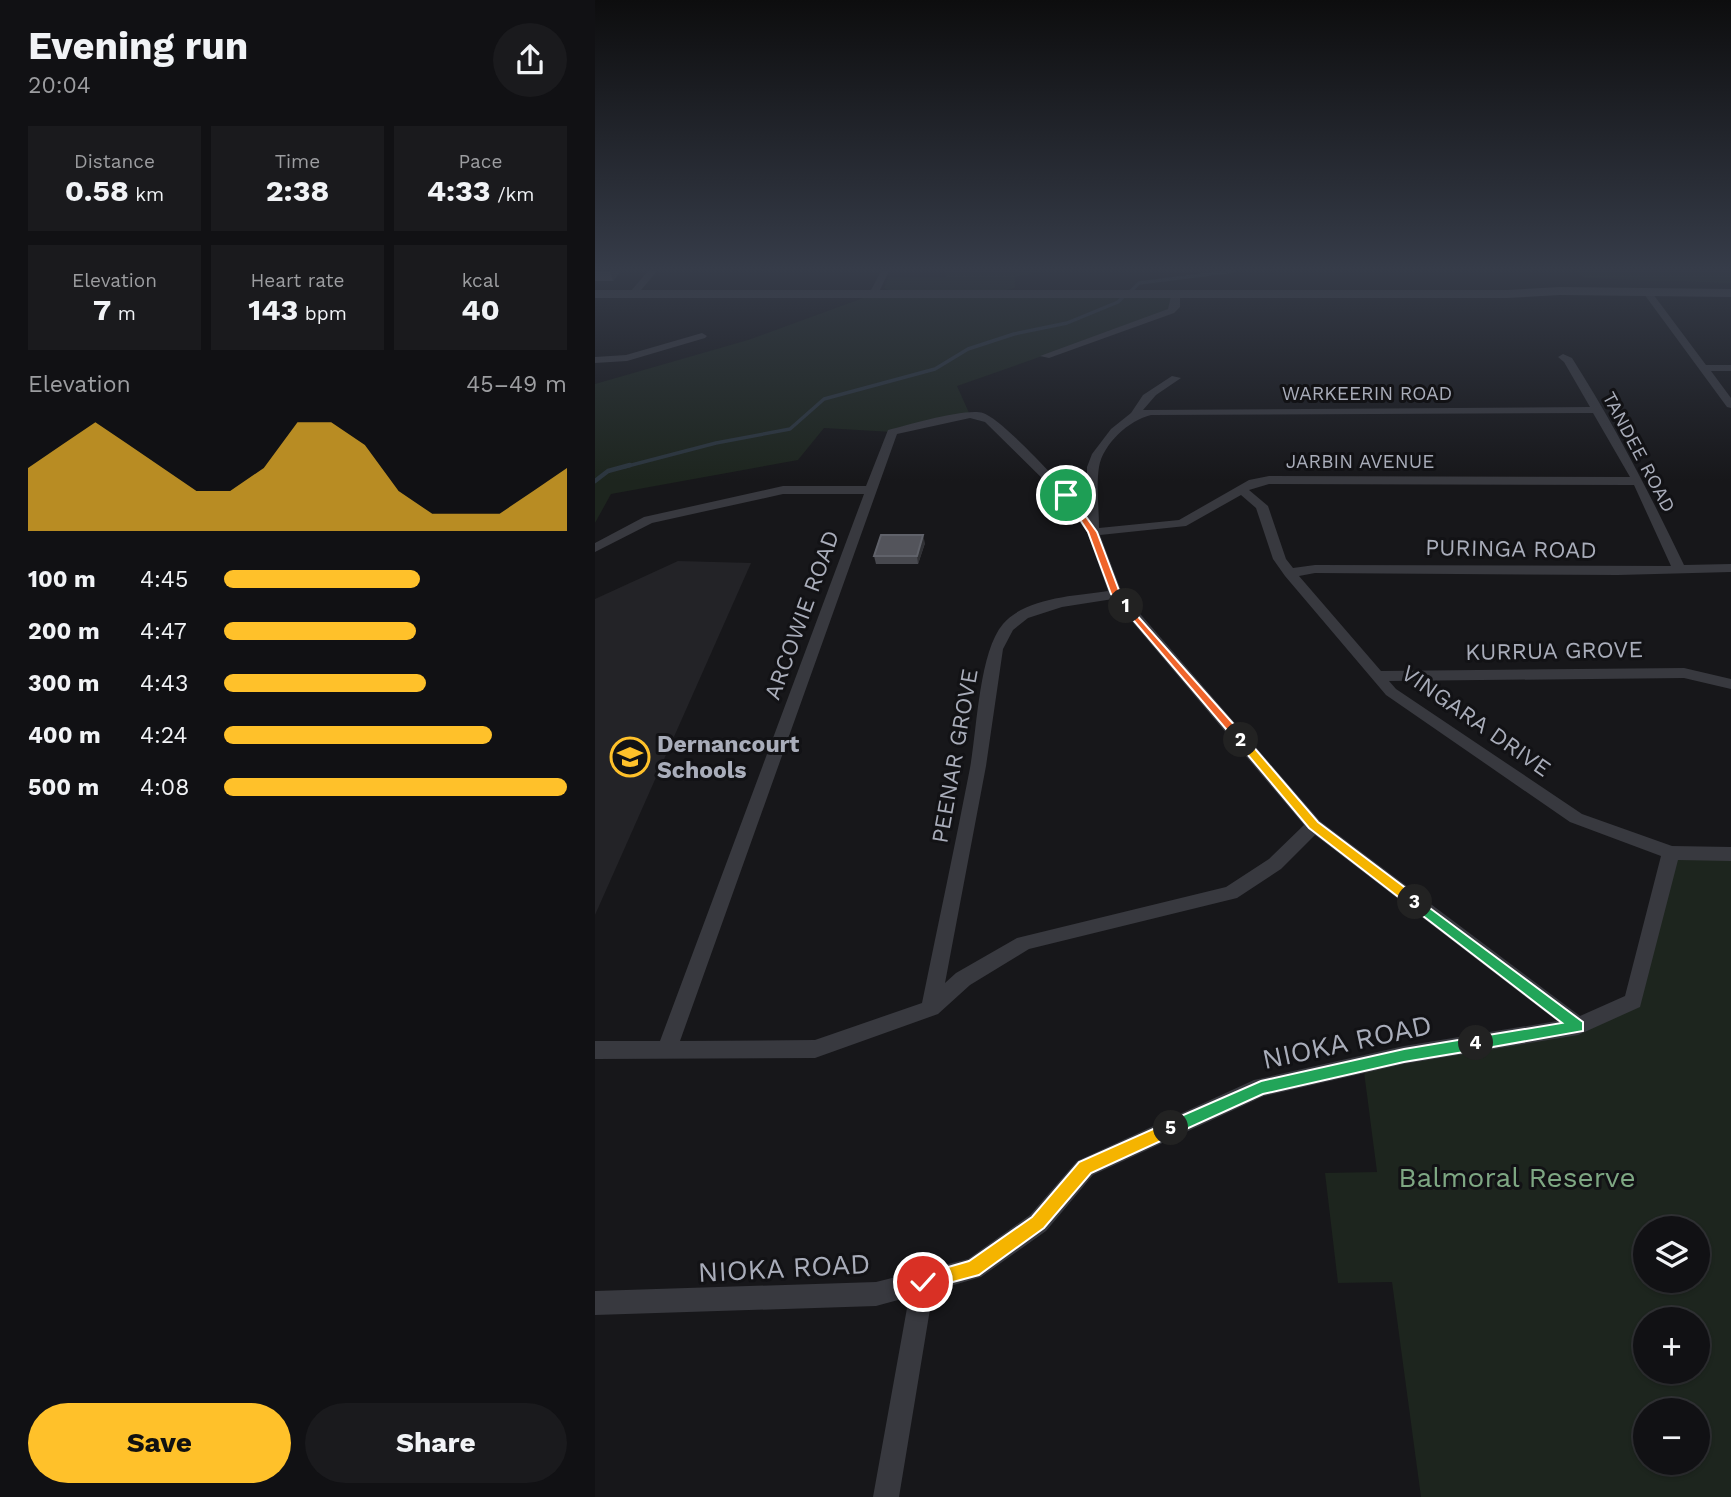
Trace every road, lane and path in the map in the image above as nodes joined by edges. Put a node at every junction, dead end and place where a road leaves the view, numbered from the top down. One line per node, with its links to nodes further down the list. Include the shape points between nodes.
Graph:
1 (685, 341): 6 (street, via 617,360)
2 (1087, 341): 4 (street)
3 (1684, 341): 7 (street)
4 (1045, 356)
5 (1563, 357): 11 (street, TANDEE ROAD)
6 (595, 360)
7 (1704, 368): 8 (street); 10 (street)
8 (1731, 368)
9 (1176, 378): 12 (street, via 1139,405)
10 (1731, 405)
11 (1598, 410): 12 (street, WARKEERIN ROAD, via 1166,410); 13 (street, TANDEE ROAD)
12 (1136, 415): 16 (street, via 1115,431 1093,467)
13 (1638, 481): 15 (street, JARBIN AVENUE, via 1269,480); 18 (street, TANDEE ROAD)
14 (871, 490): 16 (street, ARCOWIE ROAD, via 892,432 981,416 1066,495); 17 (street, via 783,490 648,520); 29 (street, ARCOWIE ROAD)
15 (1242, 490): 16 (street, JARBIN AVENUE, via 1182,523); 20 (street, VINGARA DRIVE, via 1262,506 1280,559)
16 (1093, 532): 21 (street)
17 (595, 548)
18 (1679, 568): 19 (street, PURINGA ROAD); 20 (street, PURINGA ROAD, via 1315,569)
19 (1731, 568)
20 (1290, 573): 22 (street, VINGARA DRIVE)
21 (1116, 594): 24 (street); 27 (street, PEENAR GROVE, via 1040,609 1015,619 996,649)
22 (1377, 676): 23 (street, KURRUA GROVE, via 1684,673); 25 (street, VINGARA DRIVE, via 1391,692 1576,818)
23 (1731, 684)
24 (1314, 825): 27 (street, via 1275,864 1231,893 1024,943 963,979); 28 (street)
25 (1671, 853): 26 (street, VINGARA DRIVE); 28 (street, NIOKA ROAD, via 1633,1001)
26 (1731, 854)
27 (931, 1008): 29 (street, via 815,1049)
28 (1578, 1026): 31 (street, NIOKA ROAD, via 1404,1055 1261,1087 1085,1168 1038,1223 973,1269)
29 (667, 1050): 30 (street)
30 (595, 1051)
31 (923, 1282): 32 (street, NIOKA ROAD, via 876,1294); 33 (street)
32 (595, 1303)
33 (886, 1497)

